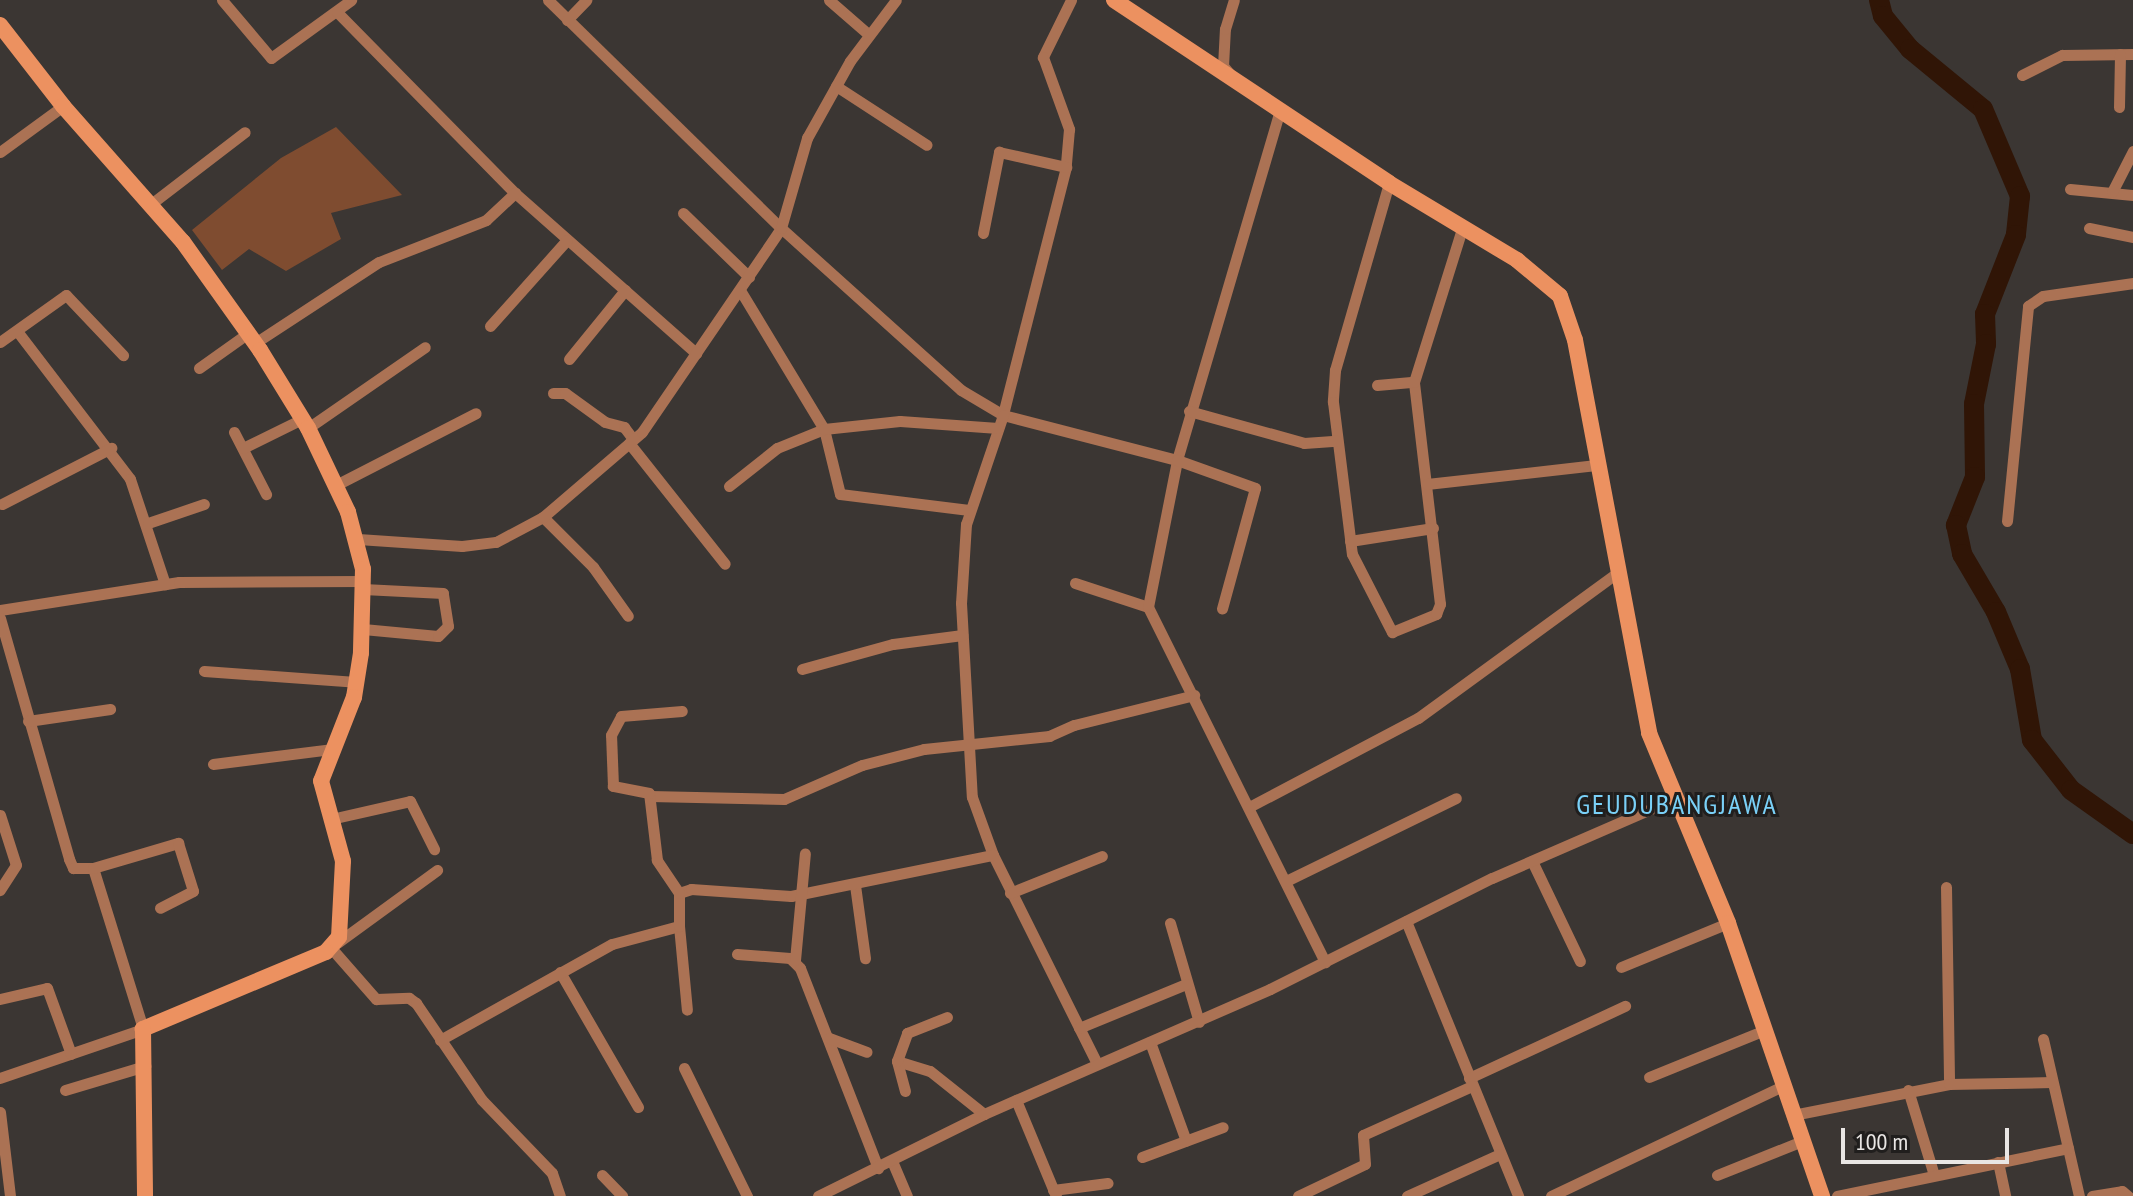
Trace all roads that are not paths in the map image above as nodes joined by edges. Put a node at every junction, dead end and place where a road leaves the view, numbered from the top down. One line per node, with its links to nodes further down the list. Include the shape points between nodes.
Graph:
1 (222, 0): 10 (street, via 267,57 285,52)
2 (351, 0): 10 (street)
3 (548, 0): 11 (street)
4 (586, 0): 11 (street)
5 (829, 0): 13 (street)
6 (896, 0): 13 (street)
7 (1071, 0): 26 (street, via 1043,57 1069,129)
8 (1114, 0): 17 (street)
9 (1234, 0): 17 (street, via 1225,29 1223,66)
10 (337, 12): 30 (street)
11 (567, 20): 35 (street)
12 (0, 25): 19 (street)
13 (868, 34): 18 (street)
14 (2120, 54): 15 (street); 16 (street, via 2062,55); 20 (street)
15 (2133, 54)
16 (2022, 75)
17 (1239, 84): 21 (street)
18 (836, 86): 23 (street); 35 (street, via 793,173)
19 (63, 106): 25 (street); 32 (street)
20 (2119, 107)
21 (1280, 111): 27 (street); 56 (street)
22 (245, 132): 32 (street)
23 (927, 145)
24 (2133, 151): 29 (street)
25 (0, 152)
26 (1066, 167): 37 (street, via 999,152); 58 (street)
27 (1389, 183): 34 (street); 64 (street, via 1335,370)
28 (2070, 189): 29 (street)
29 (2112, 192): 31 (street)
30 (515, 193): 39 (street); 46 (street, via 486,220 379,262)
31 (2133, 195)
32 (151, 204): 46 (street)
33 (683, 213): 40 (street)
34 (1463, 226): 53 (street); 68 (street, via 1517,260 1560,296 1575,340)
35 (781, 228): 40 (street); 58 (street, via 914,353)
36 (2089, 228): 38 (street)
37 (983, 233)
38 (2133, 237)
39 (567, 240): 42 (street); 44 (street)
40 (749, 277): 43 (street)
41 (2133, 283): 77 (street, via 2043,296 2028,306)
42 (625, 290): 49 (street); 51 (street)
43 (740, 290): 49 (street); 61 (street)
44 (490, 326)
45 (17, 331): 47 (street); 50 (street, via 66,295); 65 (street)
46 (252, 338): 52 (street); 59 (street)
47 (0, 342)
48 (425, 347): 59 (street)
49 (696, 353): 63 (street)
50 (123, 355)
51 (569, 359)
52 (199, 368)
53 (1414, 382): 54 (street); 69 (street)
54 (1377, 385)
55 (553, 393): 63 (street, via 565,393 605,422 624,427)
56 (1189, 411): 64 (street, via 1304,443); 67 (street)
57 (476, 413): 70 (street)
58 (1003, 415): 60 (street); 67 (street)
59 (305, 424): 66 (street); 70 (street)
60 (998, 428): 61 (street, via 900,421); 75 (street)
61 (824, 429): 71 (street, via 777,448); 75 (street, via 840,494)
62 (234, 432): 66 (street)
63 (631, 441): 76 (street); 82 (street)
64 (1336, 441): 81 (street)
65 (111, 448): 73 (street); 78 (street)
66 (243, 448): 72 (street)
67 (1177, 460): 87 (street); 88 (street, via 1255,488)
68 (1596, 465): 69 (street); 83 (street)
69 (1427, 484): 79 (street)
70 (336, 485): 80 (street)
71 (729, 486)
72 (266, 494)
73 (2, 504)
74 (204, 504): 78 (street)
75 (969, 510): 93 (street)
76 (543, 517): 80 (street, via 482,545); 90 (street, via 593,567)
77 (2007, 521)
78 (148, 523): 85 (street)
79 (1433, 528): 81 (street); 81 (street, via 1439,610 1392,632 1357,567)
80 (358, 539): 86 (street)
81 (1350, 541)
82 (725, 564)
83 (1618, 572): 106 (street, via 1638,693); 107 (street, via 1418,718)
84 (1075, 583): 87 (street)
85 (165, 584): 86 (street); 89 (street)
86 (363, 585): 92 (street); 92 (street, via 443,593 448,626 438,636)
87 (1148, 607): 97 (street)
88 (1222, 609)
89 (0, 610)
90 (628, 616)
91 (0, 618): 100 (street)
92 (363, 629): 96 (street)
93 (962, 635): 94 (street, via 893,644); 101 (street)
94 (802, 669)
95 (204, 671): 96 (street)
96 (356, 682): 102 (street)
97 (1194, 695): 101 (street, via 1049,736); 107 (street)
98 (110, 709): 100 (street)
99 (682, 711): 104 (street, via 621,716 611,726 613,786 646,790)
100 (28, 721): 115 (street, via 71,865)
101 (967, 742): 104 (street, via 862,765 784,799); 112 (street, via 972,797)
102 (331, 749): 103 (street); 109 (street, via 321,781)
103 (213, 764)
104 (650, 796): 121 (street, via 659,867)
105 (1456, 798): 117 (street)
106 (1674, 799): 114 (street); 127 (street)
107 (1249, 807): 117 (street)
108 (0, 815): 120 (street, via 16,865)
109 (331, 819): 110 (street, via 410,801); 129 (street, via 343,861)
110 (434, 849)
111 (805, 853): 123 (street)
112 (993, 855): 118 (street); 122 (street)
113 (1102, 856): 122 (street)
114 (1532, 861): 125 (street); 133 (street)
115 (93, 868): 124 (street, via 178,843 193,891); 144 (street)
116 (437, 870): 129 (street)
117 (1286, 881): 134 (street)
118 (855, 885): 123 (street); 131 (street)
119 (1946, 887): 160 (street)
120 (0, 890)
121 (679, 893): 123 (street, via 691,889); 128 (street)
122 (1010, 893): 143 (street)
123 (804, 895): 132 (street)
124 (160, 908)
125 (1406, 921): 134 (street); 158 (street)
126 (1170, 923): 137 (street)
127 (1728, 923): 135 (street); 145 (street)
128 (679, 926): 136 (street, via 612,944); 140 (street)
129 (334, 946): 144 (street); 148 (street, via 376,999 413,1000)
130 (737, 954): 132 (street)
131 (865, 958)
132 (795, 960): 146 (street)
133 (1580, 961)
134 (1325, 962): 142 (street)
135 (1621, 967)
136 (560, 972): 148 (street); 166 (street)
137 (1186, 984): 142 (street); 143 (street)
138 (0, 999): 151 (street, via 47,988)
139 (1625, 1006): 158 (street)
140 (687, 1010)
141 (947, 1017): 152 (street, via 911,1029)
142 (1199, 1022): 149 (street)
143 (1079, 1028): 153 (street)
144 (143, 1029): 151 (street); 154 (street)
145 (1765, 1030): 156 (street); 161 (street)
146 (829, 1038): 150 (street); 178 (street)
147 (2043, 1039): 159 (street)
148 (440, 1040): 187 (street, via 482,1100 552,1173)
149 (1150, 1042): 153 (street); 171 (street)
150 (867, 1052)
151 (71, 1054): 157 (street)
152 (897, 1061): 164 (street); 168 (street, via 928,1070)
153 (1097, 1064): 165 (street)
154 (145, 1066): 162 (street); 186 (street)
155 (684, 1068): 189 (street)
156 (1649, 1077)
157 (0, 1078)
158 (1470, 1082): 174 (street); 192 (street, via 1368,1132 1361,1141 1365,1164)
159 (2052, 1082): 160 (street); 173 (street)
160 (1949, 1084): 163 (street)
161 (1783, 1086): 169 (street); 195 (street)
162 (65, 1090)
163 (1908, 1090): 169 (street); 181 (street)
164 (905, 1091)
165 (1016, 1100): 168 (street); 184 (street)
166 (638, 1107)
167 (0, 1112): 185 (street)
168 (984, 1114): 176 (street)
169 (1793, 1115): 172 (street)
170 (1223, 1127): 171 (street)
171 (1186, 1141): 175 (street)
172 (1802, 1141): 180 (street); 196 (street)
173 (2068, 1148): 177 (street); 199 (street)
174 (1500, 1154): 193 (street); 194 (street)
175 (1142, 1157)
176 (892, 1161): 178 (street); 191 (street)
177 (1998, 1162): 181 (street); 198 (street)
178 (878, 1168): 190 (street)
179 (602, 1175): 188 (street)
180 (1717, 1175)
181 (1934, 1175): 183 (street)
182 (1108, 1183): 184 (street)
183 (1894, 1190): 197 (street)
184 (1054, 1193)
185 (10, 1196)
186 (145, 1196)
187 (560, 1196)
188 (622, 1196)
189 (747, 1196)
190 (818, 1196)
191 (907, 1196)
192 (1298, 1196)
193 (1407, 1196)
194 (1518, 1196)
195 (1551, 1196)
196 (1822, 1196)
197 (1837, 1196)
198 (2005, 1196)
199 (2079, 1196)
200 (2092, 1196): 201 (street, via 2122,1191)
201 (2128, 1196)

